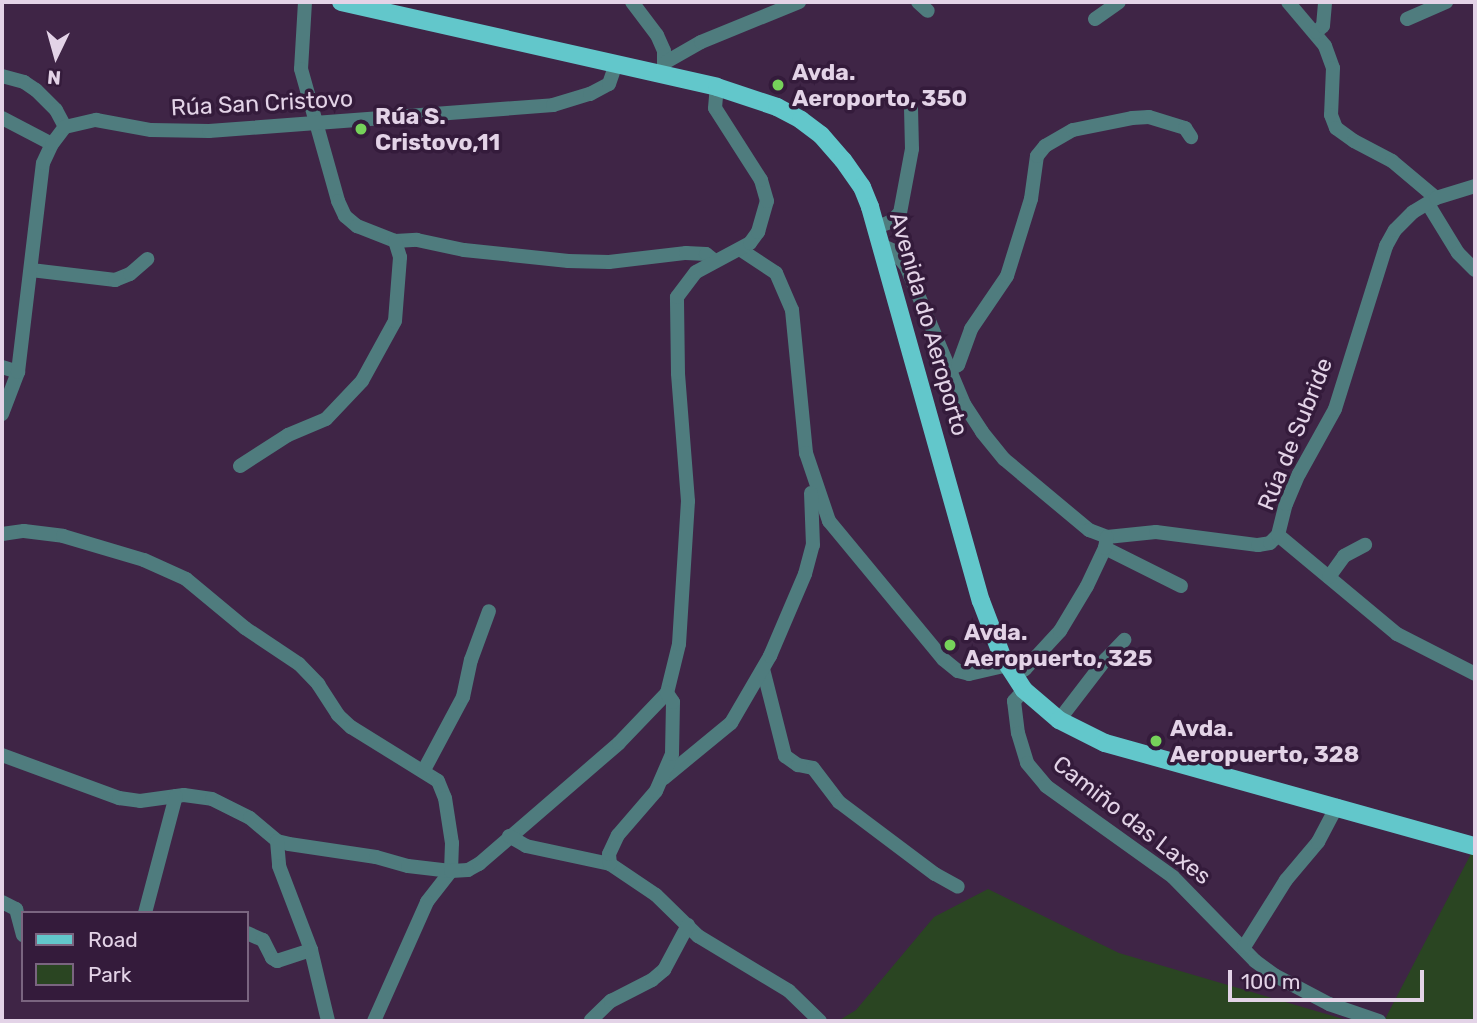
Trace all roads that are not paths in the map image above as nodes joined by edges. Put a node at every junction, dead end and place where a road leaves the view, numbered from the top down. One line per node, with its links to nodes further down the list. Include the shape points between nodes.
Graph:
1 (305, 2): 18 (street, via 301,69)
2 (341, 2): 12 (main road, Avenida do Aeroporto)
3 (632, 2): 13 (street, via 657,36)
4 (799, 2): 13 (street, via 701,41)
5 (1119, 2): 9 (street)
6 (1288, 2): 11 (street)
7 (1325, 2): 11 (street, via 1323,26)
8 (1446, 2): 10 (street)
9 (1095, 19)
10 (1407, 19)
11 (1316, 32): 23 (street, via 1333,68 1331,115 1336,128 1392,161)
12 (616, 64): 13 (main road, Avenida do Aeroporto); 18 (street, Rúa San Cristovo, via 609,84 553,105)
13 (665, 69): 15 (main road, Avenida do Aeroporto)
14 (2, 76): 19 (street, via 36,90)
15 (717, 87): 24 (main road, Avenida do Aeroporto, via 777,107 821,135 862,187); 26 (street, via 715,108 761,180 768,201 758,232)
16 (911, 109): 24 (street, via 912,149 900,213)
17 (2, 118): 21 (street)
18 (317, 123): 19 (street, Rúa San Cristovo, via 174,132 96,120); 25 (street, via 345,216 356,226)
19 (65, 127): 21 (street)
20 (1191, 137): 32 (street, via 1185,128 1149,117 1073,130 1045,146 1037,156 1031,199 1007,276 971,329 958,365)
21 (52, 144): 29 (street, via 43,163)
22 (1475, 186): 23 (street, Rúa de Subride)
23 (1432, 201): 30 (street, via 1458,253); 38 (street, Rúa de Subride, via 1413,212 1386,246 1335,409 1299,474)
24 (879, 236): 32 (street, via 906,266); 47 (main road, Avenida do Aeroporto, via 981,601)
25 (395, 241): 28 (street, via 417,240 568,261 609,262 686,253 706,254); 36 (street, via 400,257 395,321 362,381 326,419 288,435)
26 (741, 250): 28 (street); 35 (street, via 776,273 792,310)
27 (147, 259): 29 (street, via 115,280)
28 (715, 261): 48 (street, via 687,280 677,297 688,531 679,644)
29 (31, 270): 33 (street)
30 (1475, 270)
31 (2, 367): 33 (street)
32 (949, 370): 39 (street, via 964,404 1004,459)
33 (18, 372): 34 (street)
34 (2, 414)
35 (806, 453): 45 (street, via 813,545); 47 (street, via 829,521 926,641 958,671)
36 (240, 466)
37 (2, 534): 51 (street, via 24,531 63,536 122,552 176,574 299,664 351,727)
38 (1278, 535): 39 (street, Rúa de Subride, via 1270,543 1258,545 1156,532); 41 (street)
39 (1106, 542): 42 (street); 47 (street, via 1060,631)
40 (1365, 545): 41 (street, via 1344,556)
41 (1329, 577): 46 (street, via 1404,638)
42 (1181, 586)
43 (489, 611): 51 (street, via 463,697)
44 (1124, 640): 49 (street)
45 (763, 669): 52 (street, via 731,723); 60 (street, via 785,756 797,765 813,768 839,802)
46 (1475, 674)
47 (1015, 677): 49 (main road, Avenida do Aeroporto); 66 (street, Camiño das Laxes, via 1018,733 1027,763 1046,786 1173,877)
48 (667, 693): 52 (street, via 673,702 674,731); 55 (street, via 620,743)
49 (1059, 720): 54 (main road, Avenida do Aeroporto, via 1125,749)
50 (2, 755): 53 (street, via 119,798 140,801)
51 (424, 771): 59 (street, via 438,781 445,798)
52 (664, 778): 58 (street, via 618,835 609,854)
53 (176, 796): 56 (street, via 198,795 233,808); 62 (street)
54 (1337, 806): 57 (main road, Avenida do Aeroporto); 66 (street, via 1318,842 1286,880)
55 (509, 836): 58 (street, via 526,846); 59 (street, via 479,864)
56 (277, 841): 59 (street); 67 (street, via 279,866)
57 (1475, 846)
58 (610, 864): 63 (street, via 656,895)
59 (451, 871): 70 (street, via 427,902)
60 (958, 887)
61 (2, 902): 64 (street, via 16,909)
62 (146, 911)
63 (688, 925): 68 (street, via 664,970 611,1001); 71 (street, via 698,936 789,991)
64 (21, 928)
65 (248, 933): 67 (street, via 263,940 277,961)
66 (1244, 947): 72 (street, Camiño das Laxes, via 1255,961 1298,990)
67 (311, 950): 69 (street)
68 (591, 1020)
69 (328, 1021)
70 (374, 1021)
71 (820, 1021)
72 (1379, 1021)

